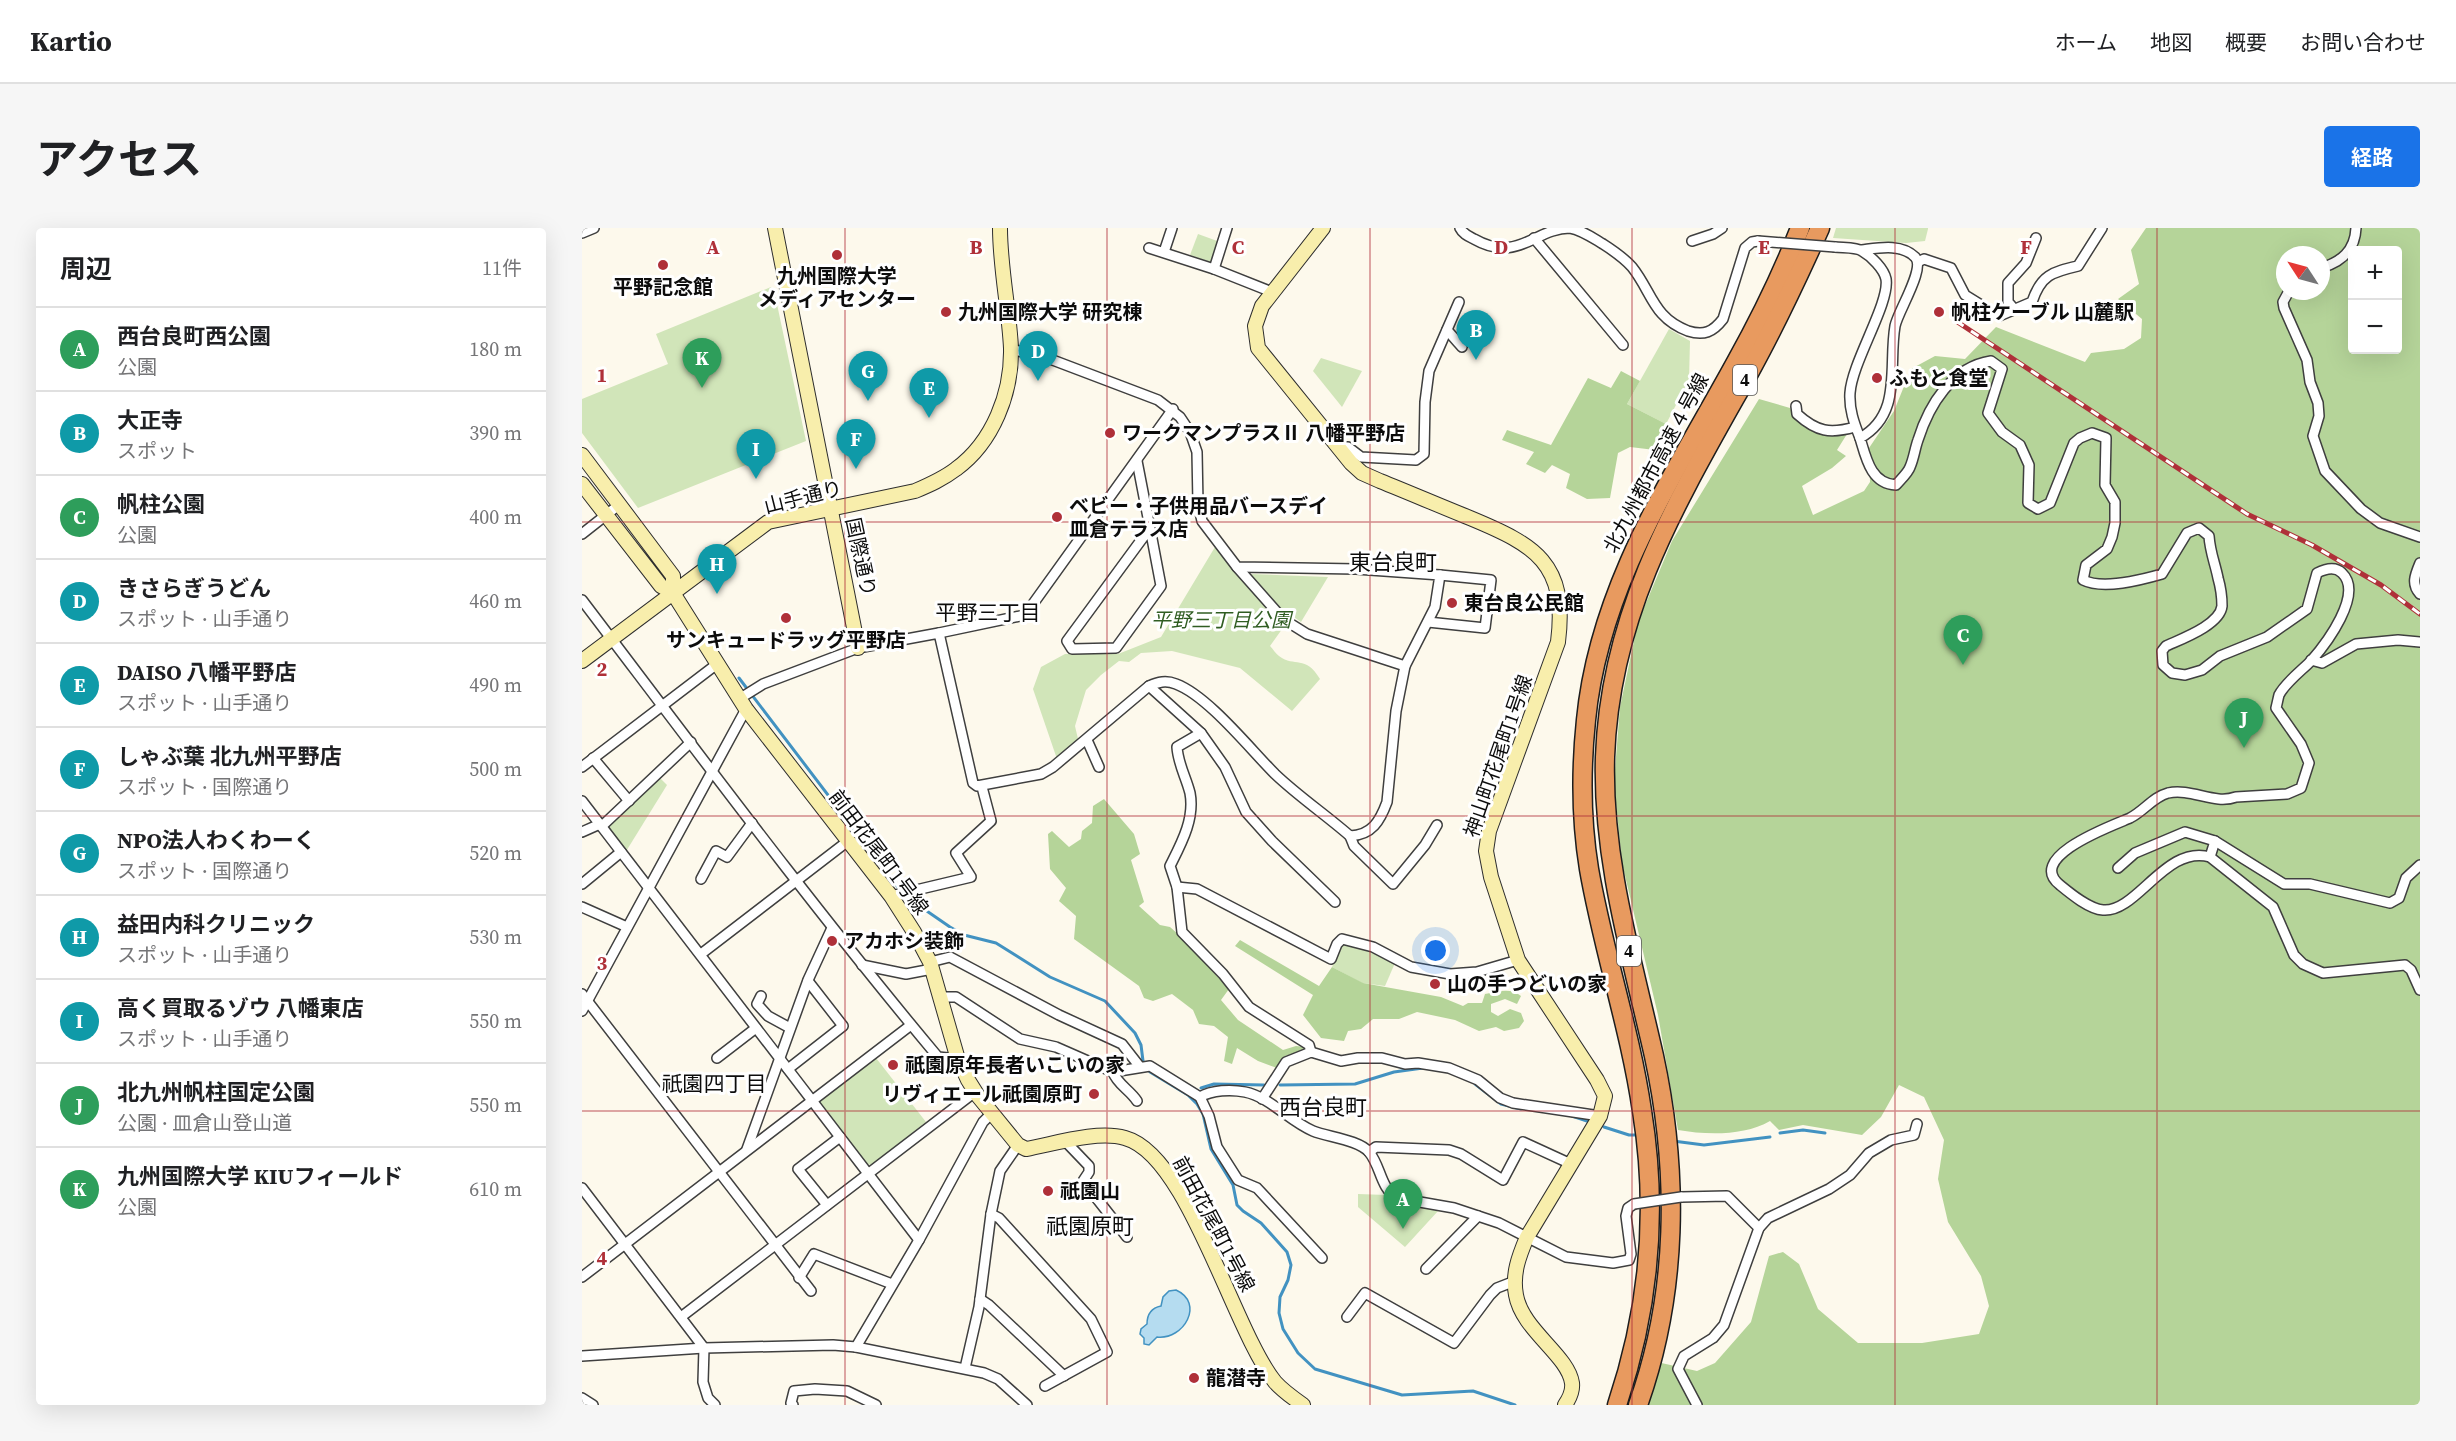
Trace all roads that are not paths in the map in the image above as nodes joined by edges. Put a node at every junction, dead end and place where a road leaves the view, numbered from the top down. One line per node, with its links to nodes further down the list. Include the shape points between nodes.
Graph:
1 (594, 228): 13 (street)
2 (775, 228): 40 (street, 国際通り)
3 (1172, 228): 19 (street)
4 (1227, 228): 22 (street)
5 (1323, 228): 23 (street, 神山町花尾町1号線)
6 (1722, 228): 16 (street)
7 (1800, 228): 165 (highway, 北九州都市高速４号線 / 4, via 1757,323 1648,520 1618,588 1598,652 1586,720 1583,795 1589,867 1642,1110 1649,1180 1646,1281)
8 (1820, 228): 157 (highway, 北九州都市高速４号線 / 4, via 1771,331 1664,529 1636,595 1618,659 1608,721 1605,793 1611,860 1664,1108 1671,1180 1667,1282)
9 (2102, 228): 26 (street, via 2078,267 2046,275 2032,302)
10 (2356, 228): 21 (street, via 2356,241 2338,263)
11 (1002, 230): 30 (street, 山手通り)
12 (1459, 230): 14 (street, via 1482,244 1500,248)
13 (582, 233)
14 (1534, 238): 18 (street, bridge, via 1556,229 1586,233 1621,255 1634,269 1661,315 1696,334 1716,328 1723,319 1745,248 1758,241); 28 (street)
15 (2036, 238): 26 (street, via 2026,263 2007,283 2008,302)
16 (1692, 242)
17 (1149, 248): 19 (street)
18 (1862, 250): 20 (street, via 1897,248); 33 (street, via 1882,269 1886,280 1850,392)
19 (1164, 252): 22 (street)
20 (1917, 262): 26 (street, via 1924,260 1951,268 1965,295 1999,316); 34 (street, via 1915,280 1895,324 1891,394 1885,412 1871,432)
21 (2330, 265)
22 (1214, 269): 23 (street)
23 (1272, 292): 35 (street, 神山町花尾町1号線, via 1257,315 1258,348)
24 (2284, 300): 44 (street, via 2318,403 2313,436 2325,471 2380,523)
25 (1459, 302): 27 (street)
26 (2015, 310)
27 (1447, 330): 29 (street); 35 (street, via 1430,371 1424,454 1416,460 1361,457 1348,447)
28 (1623, 345)
29 (1462, 347)
30 (1011, 349): 32 (street, via 1050,359 1158,400); 40 (street, 山手通り, via 1000,410 990,431 957,469 915,491)
31 (1796, 405): 33 (street, via 1797,414 1819,429 1836,432)
32 (1173, 410): 37 (street); 46 (street, via 1190,432 1197,452 1202,522)
33 (1855, 427): 34 (street)
34 (1860, 438): 56 (street, via 1872,473 1885,485 1896,485 1910,468 1928,412 1941,393 1977,363 1991,362 2002,369 1988,413 2002,432 2020,445 2029,465 2028,503 2038,509 2050,503 2074,443 2092,433 2106,438 2105,485 2115,502 2115,523 2107,549 2086,565 2083,580 2092,584 2162,574 2187,533 2199,528 2209,536 2222,606 2211,622 2166,646 2162,651 2163,665 2172,673 2185,675 2267,637 2307,609 2317,573 2335,569 2343,573 2350,598 2333,631)
35 (1338, 447): 95 (street, 神山町花尾町1号線, via 1362,473 1526,544 1545,563 1554,581 1561,619 1558,642 1489,831 1486,851)
36 (582, 455): 39 (street, 前田花尾町1号線)
37 (1137, 461): 42 (street); 52 (street, via 1025,615)
38 (582, 484): 41 (street, 前田花尾町1号線)
39 (620, 504): 41 (street); 48 (street, 前田花尾町1号線, via 673,576)
40 (831, 509): 48 (street, 山手通り, via 768,522); 55 (street, 国際通り)
41 (606, 515): 43 (street); 48 (street, 前田花尾町1号線, via 661,585)
42 (1150, 528): 42 (street, via 1161,586 1116,648 1072,649 1067,641)
43 (582, 534)
44 (2420, 537)
45 (2420, 563): 49 (street, via 2414,577)
46 (1237, 567): 47 (street); 59 (street, via 1283,619 1307,634)
47 (1440, 575): 51 (street, via 1435,608); 51 (street, via 1491,579 1485,628)
48 (673, 593): 53 (street, 山手通り); 58 (street, 前田花尾町1号線)
49 (2420, 594)
50 (582, 600): 53 (street)
51 (1428, 622): 59 (street)
52 (939, 633): 55 (street); 70 (street, via 973,783)
53 (611, 639): 57 (street, 山手通り); 62 (street)
54 (2420, 642): 56 (street, via 2356,644 2322,663)
55 (858, 648): 61 (street, via 763,684)
56 (2311, 660): 81 (street, via 2280,693 2276,708 2309,763 2301,788 2287,794 2228,800 2187,791 2169,793 2133,816 2074,843 2060,855 2053,875 2057,884 2081,900 2101,910 2112,910 2163,870 2186,858)
57 (582, 661)
58 (717, 664): 61 (street, 前田花尾町1号線); 62 (street)
59 (1405, 666): 77 (street, via 1396,711 1387,802 1373,828 1363,835)
60 (1149, 686): 63 (street); 64 (street); 77 (street, via 1170,681 1186,689 1234,730 1277,775)
61 (747, 698): 69 (street); 78 (street, 前田花尾町1号線)
62 (663, 705): 65 (street); 66 (street)
63 (1201, 733): 87 (street, via 1177,747 1190,793 1185,836 1170,866); 90 (street, via 1225,767 1246,812)
64 (1087, 740): 68 (street); 70 (street, via 1041,774)
65 (691, 742): 69 (street); 72 (street)
66 (593, 758): 67 (street); 72 (street)
67 (582, 767)
68 (1099, 767)
69 (713, 771): 73 (street); 88 (street)
70 (982, 787): 89 (street, via 991,821 956,853 971,877)
71 (582, 801): 74 (street)
72 (629, 801): 74 (street)
73 (752, 823): 84 (street, via 727,856 716,851); 85 (street)
74 (601, 825): 76 (street); 80 (street)
75 (1437, 825): 77 (street, via 1393,885 1354,846)
76 (582, 832)
77 (1350, 836)
78 (848, 841): 85 (street); 89 (street, 前田花尾町1号線)
79 (2215, 841): 81 (street); 82 (street, via 2284,884 2310,884 2390,903 2399,898 2406,878); 83 (street, via 2185,832 2135,853)
80 (621, 852): 86 (street); 88 (street)
81 (2210, 857): 99 (street, via 2273,907 2294,955 2303,964 2323,973 2405,964)
82 (2420, 865)
83 (2118, 868)
84 (701, 879)
85 (796, 881): 93 (street); 94 (street)
86 (582, 884)
87 (1177, 887): 95 (street, via 1197,889 1331,959 1342,939 1373,947 1411,967 1450,974 1477,972); 107 (street, via 1182,932 1249,1007 1309,1045)
88 (648, 888): 92 (street); 94 (street)
89 (899, 894): 97 (street, 前田花尾町1号線)
90 (1335, 902)
91 (582, 907): 92 (street)
92 (627, 927): 102 (street)
93 (832, 928): 96 (street); 98 (street)
94 (701, 954): 105 (street)
95 (1518, 960): 120 (street, 神山町花尾町1号線, via 1597,1080 1605,1096)
96 (862, 965): 97 (street, via 906,974); 104 (street)
97 (931, 965): 101 (street, 前田花尾町1号線); 111 (street, via 950,957 1122,1044)
98 (808, 981): 106 (street); 112 (street, via 843,1026)
99 (2420, 990)
100 (761, 996): 106 (street, via 757,1004 768,1016)
101 (941, 997): 108 (street, 前田花尾町1号線); 113 (street, via 956,997 1020,1039 1056,1047)
102 (585, 998): 103 (street); 128 (street)
103 (582, 1011)
104 (911, 1025): 108 (street, via 938,1057); 117 (street)
105 (756, 1028): 109 (street); 110 (street)
106 (790, 1028): 109 (street)
107 (1311, 1052): 116 (street, via 1286,1062); 120 (street, via 1341,1061 1382,1058 1449,1068 1478,1080 1500,1098 1514,1103)
108 (957, 1056): 114 (street, 前田花尾町1号線)
109 (779, 1057): 112 (street); 125 (street)
110 (717, 1059)
111 (1144, 1067): 113 (street); 115 (street)
112 (788, 1069): 117 (street)
113 (1113, 1072): 118 (street)
114 (975, 1092): 119 (street, 前田花尾町1号線); 129 (street)
115 (1200, 1096): 116 (street, via 1210,1091 1244,1092); 140 (street, via 1217,1147 1238,1180 1257,1188)
116 (1262, 1098): 126 (street, via 1296,1124 1360,1145)
117 (813, 1101): 122 (street); 125 (street)
118 (1137, 1101)
119 (991, 1114): 124 (street, 前田花尾町1号線); 137 (street)
120 (1600, 1116): 127 (street, 神山町花尾町1号線)
121 (1917, 1124): 134 (street, via 1914,1135 1891,1140 1869,1153 1850,1175 1768,1218)
122 (840, 1137): 129 (street); 131 (street, via 798,1169)
123 (1066, 1142): 124 (street, 前田花尾町1号線, via 1026,1149); 135 (street, via 1089,1166 1083,1180); 163 (street, 前田花尾町1号線, via 1113,1135 1135,1141 1157,1159 1186,1205 1266,1369 1285,1392)
124 (1017, 1145): 132 (street, via 1000,1171)
125 (747, 1149): 128 (street)
126 (1370, 1152): 127 (street, via 1376,1147 1449,1150 1503,1180 1523,1142); 133 (street, via 1389,1193 1397,1198)
127 (1571, 1164): 136 (street, 神山町花尾町1号線)
128 (720, 1172): 138 (street); 139 (street)
129 (869, 1175): 131 (street); 137 (street)
130 (582, 1188): 138 (street)
131 (827, 1204): 139 (street)
132 (991, 1214): 147 (street); 154 (street, via 999,1218 1091,1319 1107,1352)
133 (1478, 1216): 136 (street); 141 (street)
134 (1759, 1228): 136 (street, bridge, via 1727,1196 1680,1197 1628,1208 1629,1260 1613,1263 1566,1257); 166 (street, via 1724,1325 1713,1338 1684,1356 1678,1369)
135 (1127, 1237)
136 (1527, 1237): 144 (street, 神山町花尾町1号線)
137 (919, 1240): 145 (street)
138 (626, 1245): 142 (street); 148 (street)
139 (775, 1246): 143 (street); 148 (street)
140 (1322, 1258)
141 (1426, 1269)
142 (582, 1277)
143 (799, 1278): 145 (street, via 814,1254); 146 (street)
144 (1515, 1281): 149 (street, via 1490,1295 1454,1343 1365,1293); 164 (street, 神山町花尾町1号線, via 1520,1309 1567,1371 1572,1384)
145 (892, 1284): 150 (street)
146 (811, 1291)
147 (980, 1299): 153 (street); 154 (street)
148 (681, 1317): 151 (street)
149 (1347, 1317)
150 (856, 1347): 151 (street); 153 (street)
151 (704, 1348): 152 (street); 159 (street, via 703,1382)
152 (582, 1356)
153 (965, 1368): 162 (street, via 998,1379)
154 (1064, 1376): 155 (street)
155 (1045, 1386)
156 (582, 1398): 158 (street)
157 (1640, 1399)
158 (593, 1405)
159 (715, 1405)
160 (793, 1405): 161 (street, via 794,1391 815,1389 848,1391)
161 (876, 1405)
162 (1027, 1405)
163 (1303, 1405)
164 (1565, 1405)
165 (1617, 1405)
166 (1697, 1405)

